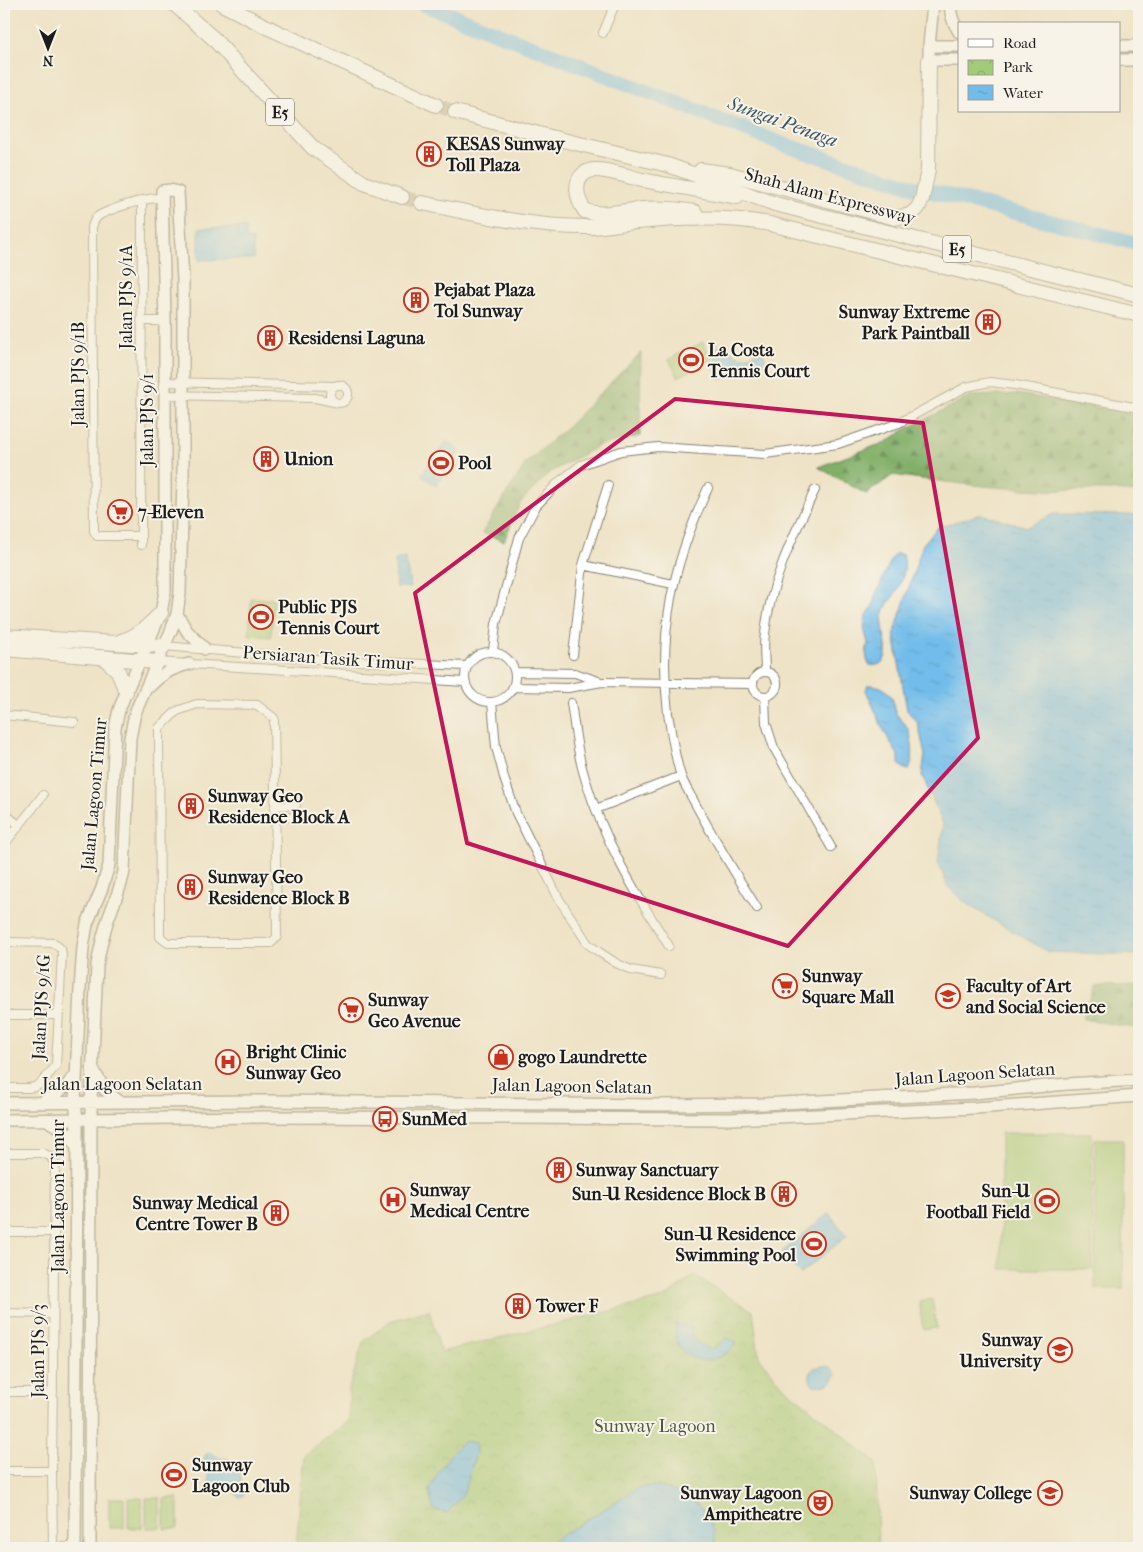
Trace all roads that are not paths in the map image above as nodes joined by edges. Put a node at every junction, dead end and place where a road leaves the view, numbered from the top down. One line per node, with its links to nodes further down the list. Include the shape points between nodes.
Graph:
1 (174, 4): 19 (highway, E5, via 213,38 313,148 364,183)
2 (222, 4): 15 (highway)
3 (615, 4): 7 (street)
4 (933, 4): 11 (main road)
5 (950, 7): 6 (main road)
6 (958, 31)
7 (603, 33)
8 (958, 46): 11 (main road)
9 (1120, 46): 10 (main road)
10 (1139, 46)
11 (929, 53): 12 (main road); 17 (highway, via 928,170 918,208 910,215 895,218 730,174)
12 (958, 60)
13 (1120, 60): 14 (main road)
14 (1139, 60)
15 (436, 105)
16 (455, 112): 17 (highway, Shah Alam Expressway / E5)
17 (668, 165): 22 (highway, Shah Alam Expressway / E5)
18 (162, 196): 20 (street); 27 (main road, Jalan PJS 9/1); 29 (main road, Jalan PJS 9/1, via 170,190 178,192 183,280)
19 (402, 197)
20 (142, 200): 26 (street, Jalan PJS 9/1A); 38 (street, Jalan PJS 9/1B, via 98,216 93,222 92,238 94,531 97,536)
21 (422, 203): 23 (highway, E5, via 503,220 565,227 677,219)
22 (775, 204): 23 (highway, via 604,171 589,171 577,184 580,204 585,212 593,214 675,208); 24 (highway, Shah Alam Expressway / E5)
23 (745, 220): 25 (highway, E5)
24 (1139, 294)
25 (1139, 315)
26 (142, 321): 27 (street); 38 (street, Jalan PJS 9/1A)
27 (165, 321): 28 (main road, Jalan PJS 9/1)
28 (164, 382): 29 (street); 31 (main road, Jalan PJS 9/1)
29 (183, 383): 30 (street); 32 (main road, Jalan PJS 9/1)
30 (334, 386): 33 (street, via 330,394); 33 (street, via 345,386 348,394 344,402)
31 (164, 395): 32 (street); 42 (main road, Jalan PJS 9/1, via 166,573)
32 (183, 395): 33 (street, via 315,398); 43 (main road, Jalan PJS 9/1, via 182,529)
33 (334, 402)
34 (1139, 408): 50 (street, via 990,382 966,387 899,422 838,444 765,454 658,447 621,451 581,465 536,506 519,538 496,624)
35 (608, 484): 40 (street)
36 (708, 488): 41 (street, via 694,518)
37 (815, 490): 58 (street, via 786,550 770,597 764,636)
38 (141, 536): 39 (street, Jalan PJS 9/1A)
39 (141, 545)
40 (583, 565): 41 (street); 51 (street)
41 (673, 584): 61 (street, via 665,640)
42 (161, 613): 45 (highway, via 142,632); 46 (main road, Jalan PJS 9/1)
43 (177, 614): 47 (main road, Jalan PJS 9/1); 49 (main road, via 187,631)
44 (4, 636): 45 (highway)
45 (116, 643): 46 (highway)
46 (148, 645): 47 (highway); 53 (main road, Jalan Lagoon Timur)
47 (164, 646): 49 (street, Persiaran Tasik Timur); 54 (main road, Jalan Lagoon Timur)
48 (4, 649): 52 (highway)
49 (205, 649): 56 (street, Persiaran Tasik Timur, via 316,659)
50 (493, 652): 56 (street, via 474,656); 57 (street, via 507,658)
51 (573, 655)
52 (103, 656): 53 (highway); 65 (highway, via 118,671)
53 (140, 661): 54 (highway); 65 (main road, Jalan Lagoon Timur)
54 (157, 662): 55 (street, Persiaran Tasik Timur); 64 (main road, Jalan Lagoon Timur)
55 (189, 664): 59 (street, Persiaran Tasik Timur); 64 (main road, via 164,673)
56 (466, 666): 59 (street)
57 (515, 672): 60 (street, via 575,673); 63 (street)
58 (765, 672): 62 (street, via 756,675); 66 (street, via 773,676 777,684 774,692)
59 (464, 682): 67 (street, via 472,695)
60 (602, 682): 61 (street); 63 (street, via 568,688)
61 (665, 682): 62 (street); 71 (street, via 670,731)
62 (752, 684): 66 (street, via 755,692)
63 (513, 688): 67 (street)
64 (145, 691): 88 (main road, Jalan Lagoon Timur, via 130,738 124,871 97,965)
65 (126, 692): 89 (main road, Jalan Lagoon Timur, via 115,728 109,865 84,935)
66 (765, 697): 81 (street, via 766,723 774,748)
67 (492, 702): 85 (street, via 496,747 505,781 516,813 559,899 588,944 598,952 631,970)
68 (571, 703): 75 (street, via 585,778)
69 (4, 715): 70 (street)
70 (74, 722)
71 (681, 776): 75 (street); 82 (street, via 717,845)
72 (43, 794): 79 (street)
73 (296, 805): 74 (street)
74 (275, 806): 78 (street); 78 (street, via 274,718 257,705 197,704 177,710 159,728 160,937 168,943 271,943 277,937)
75 (596, 809): 84 (street, via 607,839 631,885)
76 (4, 813): 79 (street)
77 (297, 817): 78 (street)
78 (276, 818)
79 (19, 825): 80 (street)
80 (4, 845)
81 (831, 847)
82 (757, 908)
83 (4, 942): 87 (street, Jalan PJS 9/1G, via 54,943 61,949)
84 (669, 946)
85 (661, 975)
86 (4, 1014): 87 (street)
87 (58, 1015): 91 (street, Jalan PJS 9/1G, via 56,1066 52,1072 35,1086)
88 (93, 1070): 95 (main road, Jalan Lagoon Timur); 96 (main road, via 105,1090)
89 (76, 1075): 94 (main road, Jalan Lagoon Timur); 98 (main road, via 55,1096)
90 (1139, 1080): 92 (main road, Jalan Lagoon Selatan)
91 (4, 1088)
92 (974, 1093): 96 (main road, Jalan Lagoon Selatan, via 744,1104); 99 (main road)
93 (1137, 1097): 99 (main road, Jalan Lagoon Selatan)
94 (75, 1102): 95 (main road, Jalan Lagoon Selatan); 98 (main road, Jalan Lagoon Selatan); 102 (main road, Jalan Lagoon Timur)
95 (92, 1102): 96 (main road, Jalan Lagoon Selatan); 103 (main road, Jalan Lagoon Timur)
96 (120, 1102)
97 (4, 1103): 98 (main road, Jalan Lagoon Selatan)
98 (39, 1103)
99 (975, 1108): 104 (main road, Jalan Lagoon Selatan, via 731,1119 265,1117)
100 (4, 1120): 101 (main road, Jalan Lagoon Selatan)
101 (45, 1120): 102 (main road, Jalan Lagoon Selatan); 106 (main road, via 64,1129)
102 (76, 1120): 103 (main road, Jalan Lagoon Selatan); 106 (main road, Jalan Lagoon Timur)
103 (92, 1120): 104 (main road, Jalan Lagoon Selatan); 105 (main road, Jalan Lagoon Timur)
104 (120, 1120): 105 (main road, via 101,1129)
105 (92, 1146): 119 (main road, Jalan Lagoon Timur)
106 (76, 1147): 118 (main road, Jalan Lagoon Timur)
107 (4, 1152): 109 (street, Jalan PJS 9/3, via 50,1156 55,1164)
108 (4, 1232): 109 (street)
109 (54, 1232): 111 (street, Jalan PJS 9/3)
110 (4, 1313): 111 (street)
111 (53, 1314): 113 (street, Jalan PJS 9/3)
112 (4, 1392): 113 (street)
113 (53, 1392): 115 (street, Jalan PJS 9/3)
114 (4, 1471): 115 (street)
115 (52, 1471): 117 (street, Jalan PJS 9/3)
116 (4, 1546): 117 (street)
117 (53, 1547): 118 (street)
118 (75, 1547)
119 (90, 1548)

